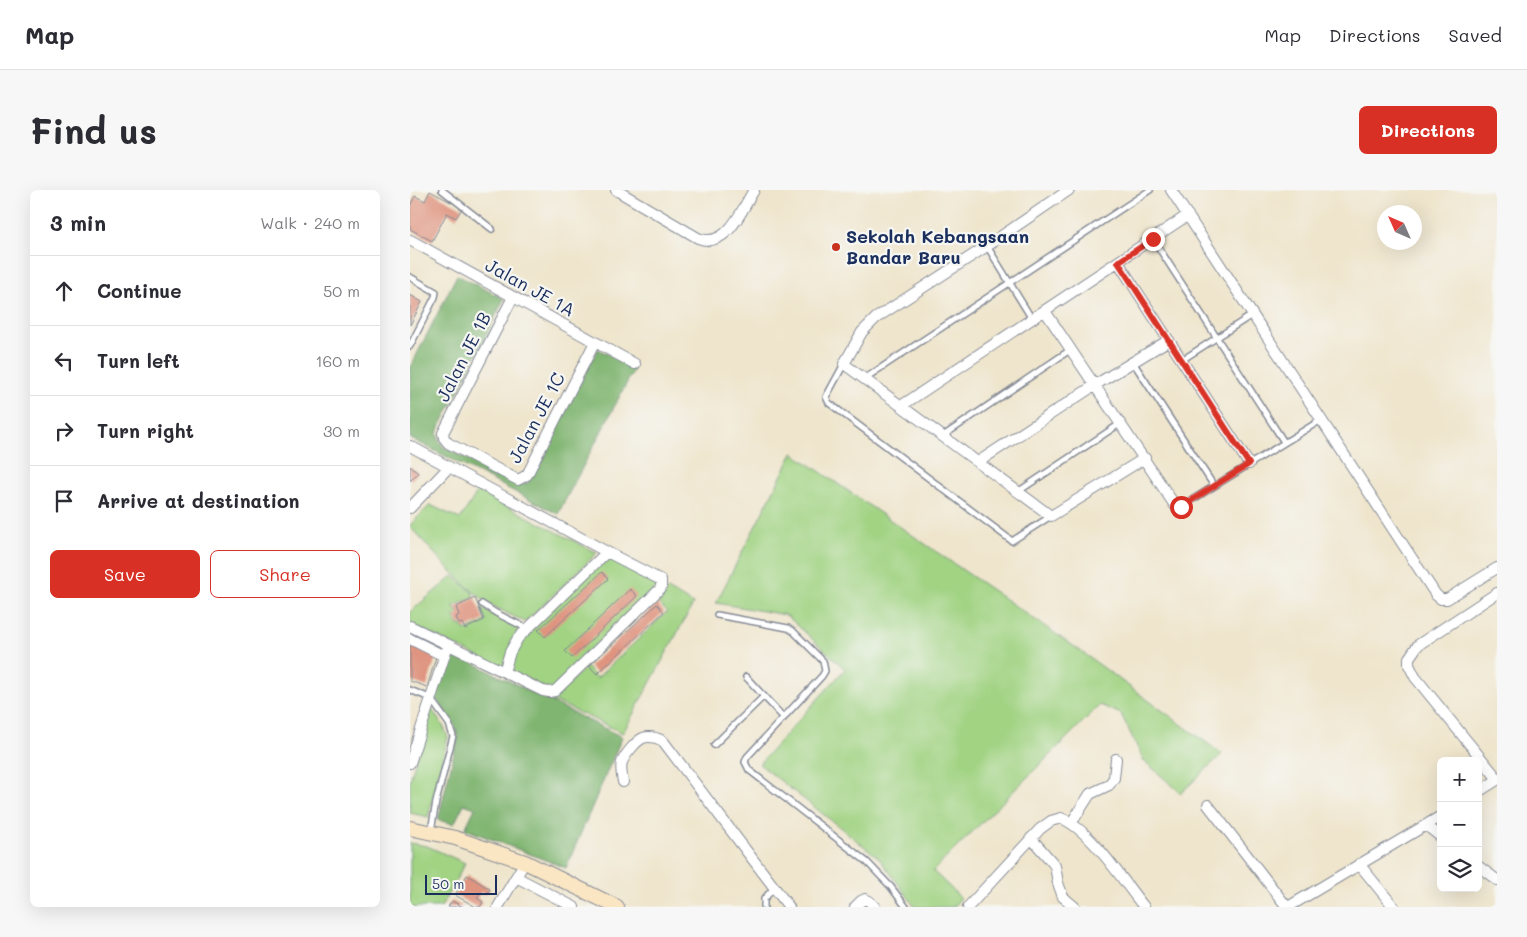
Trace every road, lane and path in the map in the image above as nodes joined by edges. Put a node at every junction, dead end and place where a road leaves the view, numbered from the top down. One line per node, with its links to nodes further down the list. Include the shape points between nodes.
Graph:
1 (442, 190): 8 (lane)
2 (616, 190): 3 (street, via 698,238 710,241 730,229)
3 (754, 190)
4 (1069, 190): 11 (street)
5 (1150, 190): 14 (lane)
6 (1171, 190): 7 (street)
7 (1188, 216): 9 (street); 17 (street)
8 (492, 229)
9 (1153, 239): 12 (street); 19 (lane)
10 (410, 240): 15 (street, Jalan JE 1A)
11 (987, 246): 14 (lane); 27 (street, via 876,318 862,332)
12 (1118, 262): 16 (street); 20 (street)
13 (410, 277): 22 (lane, via 436,292)
14 (1009, 283): 18 (lane); 28 (lane)
15 (513, 297): 21 (street, Jalan JE 1A); 33 (street, Jalan JE 1B)
16 (1045, 310): 18 (street); 23 (street)
17 (1252, 315): 19 (lane); 31 (street)
18 (1032, 319): 30 (street)
19 (1217, 338): 24 (lane); 35 (lane)
20 (1169, 340): 24 (street); 25 (street)
21 (595, 342): 26 (street, Jalan JE 1A); 33 (street, Jalan JE 1C, via 523,478 518,480 448,443)
22 (410, 346)
23 (1071, 349): 29 (street); 34 (lane)
24 (1182, 361): 39 (street)
25 (1133, 362): 29 (street); 41 (lane)
26 (635, 364)
27 (844, 364): 28 (street); 45 (lane, via 826,397 829,403 1012,541)
28 (864, 379): 30 (street)
29 (1095, 385): 32 (street); 38 (street)
30 (901, 406): 34 (street)
31 (1321, 420): 35 (lane); 47 (street, via 1436,595 1447,599)
32 (1121, 423): 37 (street); 42 (lane)
33 (444, 432)
34 (942, 436): 38 (street)
35 (1284, 442): 39 (lane)
36 (410, 446): 40 (street)
37 (1145, 458): 44 (street); 45 (street)
38 (978, 462): 42 (street)
39 (1249, 464): 41 (lane)
40 (449, 467): 43 (street); 46 (street)
41 (1214, 486): 44 (lane)
42 (1018, 492): 45 (street)
43 (410, 508)
44 (1179, 508)
45 (1051, 516)
46 (607, 552): 52 (street); 56 (street, via 661,580 661,588 555,691 543,691)
47 (1497, 568)
48 (1497, 593): 65 (street, via 1418,645 1409,658 1409,665 1415,677)
49 (482, 604): 52 (lane)
50 (717, 614): 61 (lane, via 788,628 823,661 825,671 822,676)
51 (410, 626): 54 (street)
52 (528, 629): 56 (street, via 513,645)
53 (410, 639): 55 (street)
54 (448, 645): 55 (street); 56 (street)
55 (444, 656): 60 (street)
56 (504, 672)
57 (746, 678): 59 (lane)
58 (410, 690): 60 (lane)
59 (764, 696): 61 (lane); 62 (lane)
60 (430, 698): 64 (street); 73 (lane, via 449,724 453,736)
61 (784, 718): 89 (lane, via 747,757 748,770 867,862)
62 (714, 745)
63 (1116, 760): 70 (street, via 1114,778 1090,794)
64 (410, 763)
65 (1497, 779): 67 (street)
66 (623, 782): 81 (street, via 622,761 638,742 652,737 663,741)
67 (1482, 789)
68 (1208, 805): 93 (street)
69 (1437, 818): 71 (street)
70 (1072, 822): 75 (street, via 1061,818 1051,821); 92 (street, via 1091,840)
71 (1426, 825): 74 (street); 77 (street)
72 (410, 828): 73 (main road)
73 (430, 832): 76 (main road)
74 (1437, 834)
75 (1031, 838): 90 (street); 91 (street, via 1055,866 1063,898)
76 (525, 862): 79 (street); 84 (main road)
77 (1359, 864): 93 (street); 94 (street)
78 (1482, 869): 80 (street)
79 (516, 878): 82 (street); 83 (street)
80 (1497, 880)
81 (774, 888): 85 (lane, via 764,899); 86 (street)
82 (498, 907)
83 (574, 907)
84 (617, 907)
85 (764, 907)
86 (789, 907)
87 (854, 907): 88 (street, via 865,899)
88 (874, 907)
89 (906, 907)
90 (968, 907)
91 (1074, 907)
92 (1144, 907)
93 (1287, 907)
94 (1394, 907)

